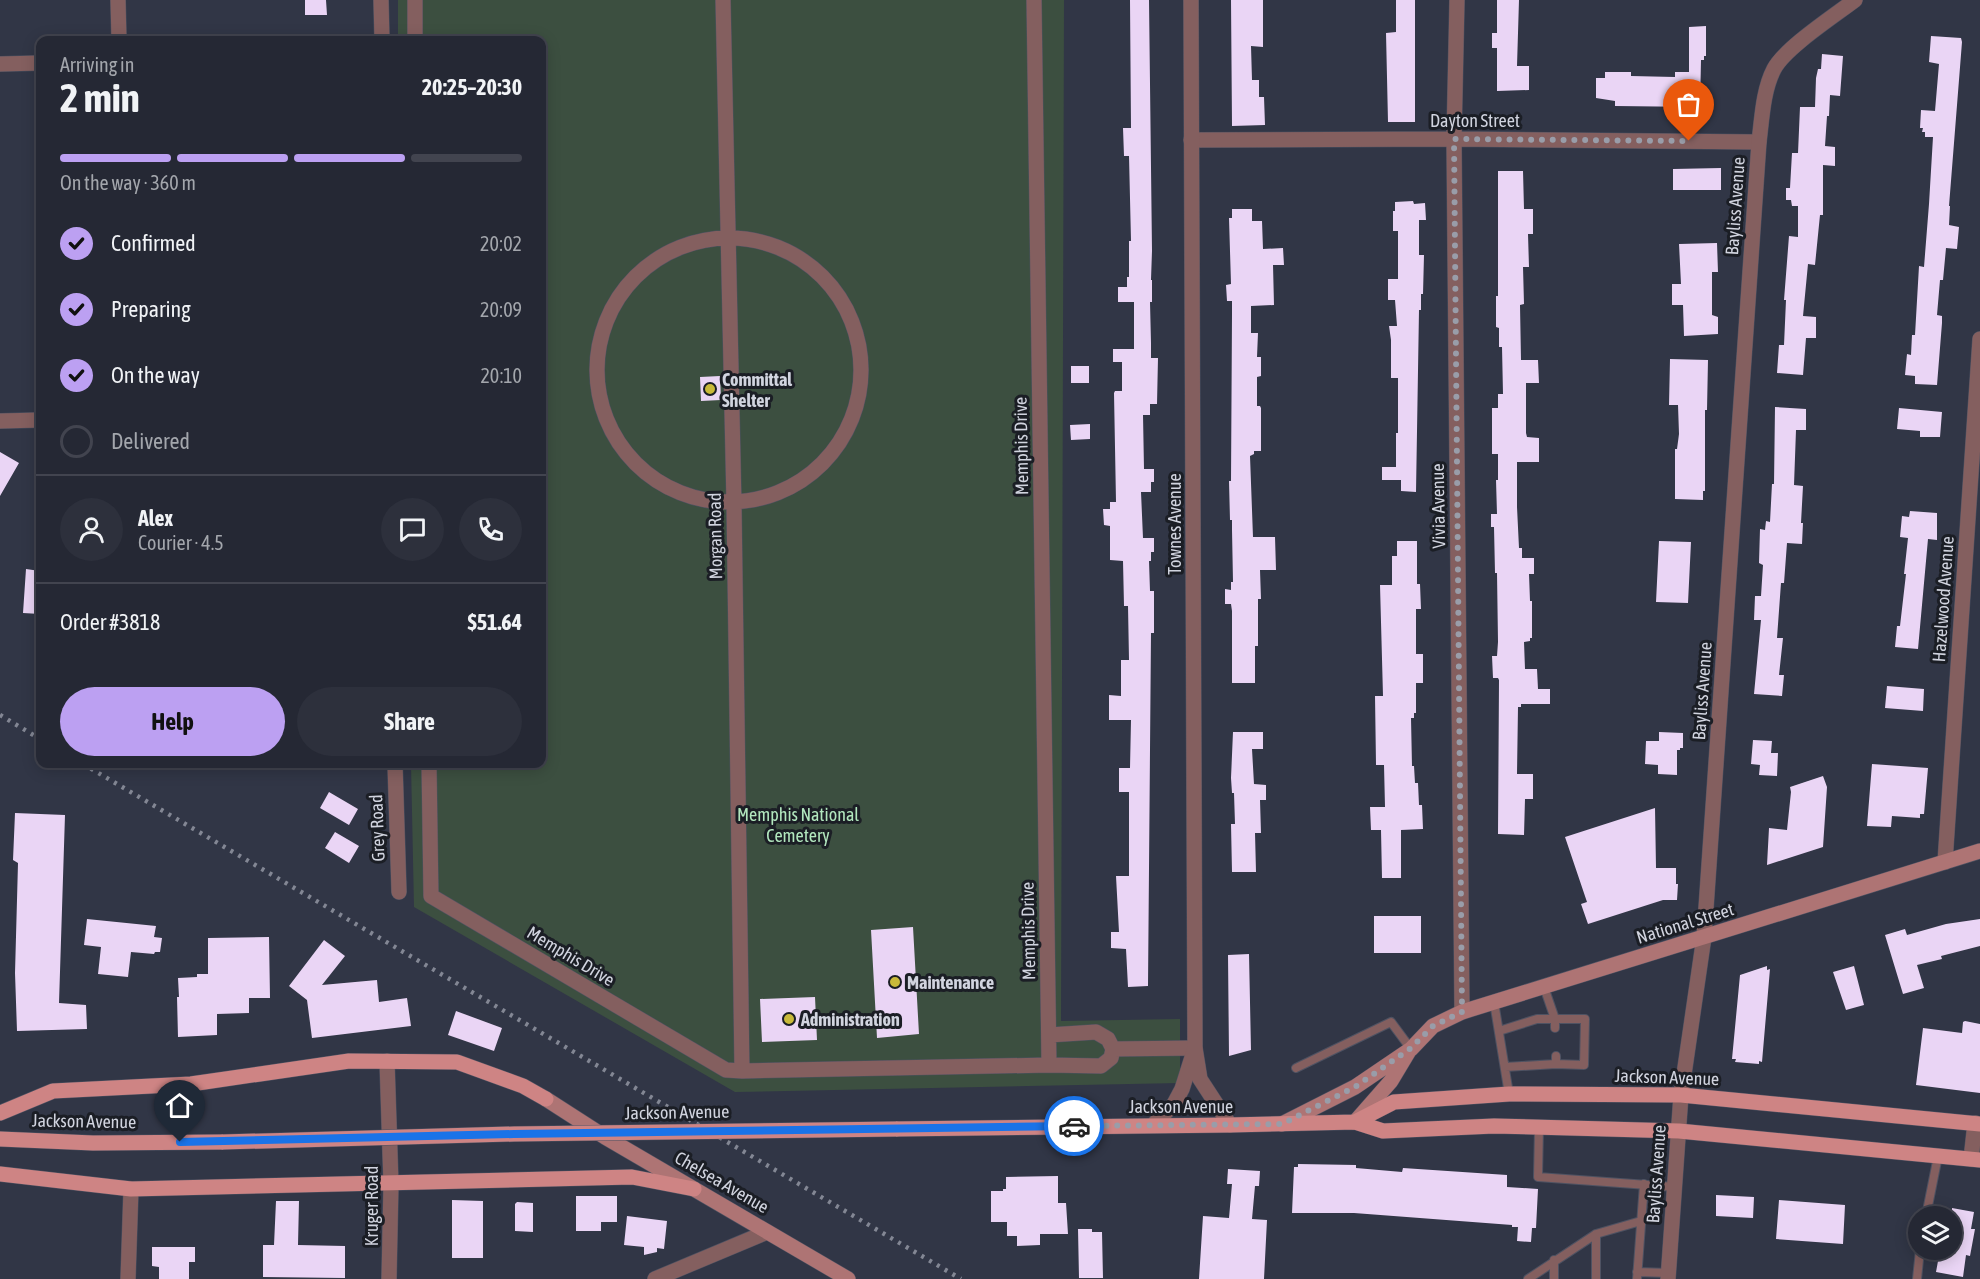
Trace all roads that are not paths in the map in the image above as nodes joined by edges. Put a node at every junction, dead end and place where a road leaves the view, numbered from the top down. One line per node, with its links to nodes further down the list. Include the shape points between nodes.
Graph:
1 (118, 0): 9 (street)
2 (381, 0): 10 (street)
3 (415, 0): 11 (street)
4 (723, 0): 17 (street, Morgan Road)
5 (1034, 0): 33 (street, Memphis Drive)
6 (1191, 0): 15 (street, Townes Avenue)
7 (1457, 0): 14 (street, Vivia Avenue)
8 (1855, 0): 16 (street, Bayliss Avenue, via 1774,68)
9 (119, 36)
10 (382, 36)
11 (416, 36)
12 (36, 63): 13 (street)
13 (0, 64)
14 (1454, 139): 15 (street, Dayton Street); 16 (street, Dayton Street); 30 (street, Vivia Avenue)
15 (1191, 140): 34 (street, Townes Avenue)
16 (1759, 142): 27 (street, Bayliss Avenue)
17 (728, 237): 21 (street, Morgan Road); 21 (street, via 773,244 813,267 844,302 861,356 861,391 846,435 818,470 779,494); 21 (street, via 687,243 650,263 620,293 602,331 596,373 603,414 624,451 654,480 692,498)
18 (1980, 339): 25 (street, Hazelwood Avenue)
19 (36, 420): 20 (street)
20 (0, 421)
21 (734, 504): 41 (street, Morgan Road)
22 (395, 768): 26 (street, Grey Road)
23 (429, 768): 41 (street, Memphis Drive, via 431,896 726,1070)
24 (1980, 851): 25 (main road, National Street)
25 (1945, 862): 27 (main road, National Street)
26 (399, 892)
27 (1704, 937): 28 (main road, National Street); 43 (street, Bayliss Avenue)
28 (1544, 987): 29 (main road, National Street); 31 (lane)
29 (1494, 1002): 30 (main road, National Street); 32 (lane)
30 (1462, 1012): 35 (main road, National Street, via 1433,1026)
31 (1555, 1023): 32 (lane, via 1537,1019); 39 (lane, via 1585,1019 1584,1065 1556,1060)
32 (1499, 1031): 39 (lane)
33 (1048, 1035): 36 (street, via 1096,1032); 38 (street, Memphis Drive)
34 (1196, 1048): 36 (street); 48 (street, Townes Avenue, via 1174,1104); 49 (street, Townes Avenue, via 1200,1079)
35 (1411, 1048): 40 (lane, via 1391,1022); 45 (main road, National Street, via 1391,1081); 46 (main road, National Street, via 1355,1087)
36 (1113, 1049): 38 (street, via 1111,1058 1101,1066)
37 (387, 1061): 44 (main road, via 349,1061 191,1084 53,1091); 56 (street, Kruger Road); 60 (main road, Chelsea Avenue, via 457,1062 523,1086)
38 (1049, 1065): 41 (street, Memphis Drive)
39 (1505, 1067): 42 (lane)
40 (1296, 1068)
41 (742, 1071)
42 (1509, 1094): 43 (main road, Jackson Avenue); 45 (main road, Jackson Avenue, via 1394,1102)
43 (1681, 1095): 47 (main road, Jackson Avenue); 51 (street, Bayliss Avenue)
44 (0, 1113)
45 (1355, 1122): 46 (main road, Jackson Avenue); 50 (main road, Jackson Avenue, via 1383,1131)
46 (1282, 1124): 49 (main road, Jackson Avenue)
47 (1978, 1124): 54 (street)
48 (1153, 1125): 49 (main road, Jackson Avenue); 52 (main road, Jackson Avenue, bridge, via 223,1142)
49 (1230, 1125)
50 (1539, 1127): 51 (main road, Jackson Avenue); 57 (lane, via 1538,1177)
51 (1679, 1131): 53 (main road, Jackson Avenue); 58 (street, Bayliss Avenue)
52 (0, 1139)
53 (1938, 1156): 54 (main road, Jackson Avenue); 61 (lane)
54 (1976, 1160)
55 (0, 1174): 59 (main road)
56 (391, 1184): 59 (main road); 60 (main road, via 632,1177); 70 (street, Kruger Road)
57 (1644, 1184): 58 (lane); 62 (lane)
58 (1675, 1187): 68 (street, Bayliss Avenue)
59 (132, 1189): 69 (street)
60 (694, 1189): 63 (main road, Chelsea Avenue)
61 (1928, 1206)
62 (1641, 1221): 64 (lane); 67 (lane)
63 (767, 1232): 71 (street); 72 (main road, Chelsea Avenue)
64 (1596, 1234): 65 (lane); 75 (lane)
65 (1554, 1260): 73 (lane); 74 (lane)
66 (1919, 1260): 76 (lane)
67 (1637, 1276): 68 (lane)
68 (1669, 1276)
69 (128, 1279)
70 (389, 1279)
71 (655, 1279)
72 (848, 1279)
73 (1528, 1279)
74 (1554, 1279)
75 (1596, 1279)
76 (1917, 1279)

